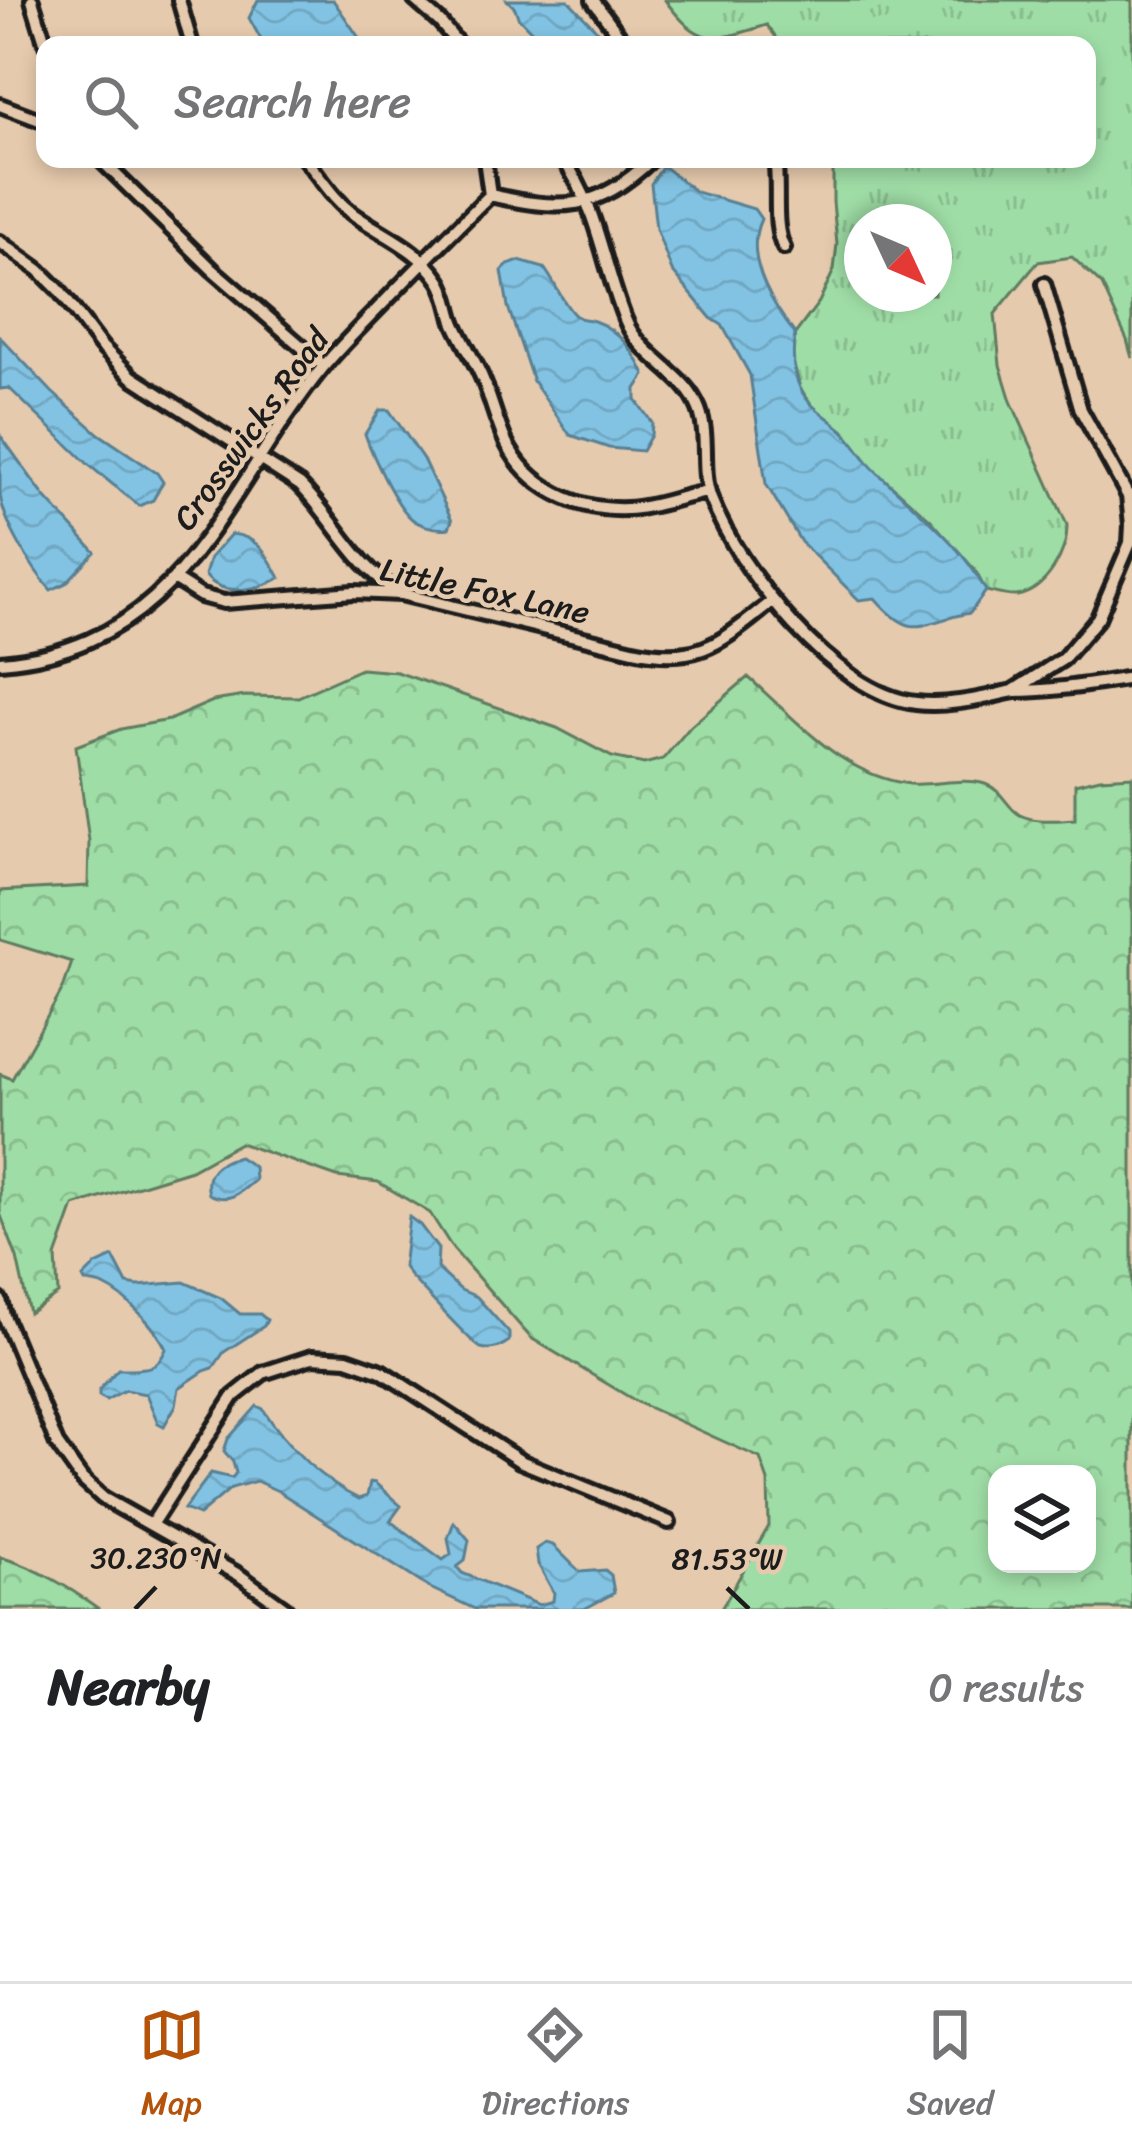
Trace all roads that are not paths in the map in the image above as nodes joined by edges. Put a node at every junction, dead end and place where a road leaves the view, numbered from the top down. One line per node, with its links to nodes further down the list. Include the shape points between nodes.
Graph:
1 (32, 0): 5 (street)
2 (178, 0): 6 (street)
3 (415, 0): 7 (street)
4 (593, 0): 8 (street)
5 (43, 36)
6 (189, 36)
7 (452, 36)
8 (619, 36)
9 (0, 105): 10 (street)
10 (36, 117)
11 (109, 168): 23 (street)
12 (313, 168): 21 (street, via 350,212)
13 (486, 168): 17 (street)
14 (568, 168): 18 (street)
15 (641, 168): 18 (street)
16 (777, 168): 20 (street)
17 (490, 195): 18 (street, via 563,207); 21 (street, Crosswicks Road)
18 (588, 201): 25 (street, via 631,334 696,404)
19 (0, 242): 24 (street, via 58,289 132,377)
20 (784, 248)
21 (423, 262): 23 (street, Crosswicks Road); 25 (street, via 442,285 507,445 531,477 575,502 610,508)
22 (1044, 284): 26 (street, via 1081,410)
23 (324, 366): 24 (street, Crosswicks Road)
24 (261, 459): 27 (street, Crosswicks Road); 28 (street, via 300,485 362,564)
25 (709, 492): 29 (street)
26 (1130, 496): 32 (street, via 1130,543 1098,618 1063,659)
27 (174, 579): 28 (street, Little Fox Lane, via 217,601); 30 (street, Crosswicks Road, via 104,635)
28 (401, 594): 29 (street, Little Fox Lane, via 669,656 717,643)
29 (773, 601): 32 (street, via 842,671 900,701 933,705)
30 (0, 662)
31 (1132, 678): 32 (street)
32 (1012, 691)
33 (0, 1300): 35 (street, via 63,1454 92,1489)
34 (669, 1522): 35 (street, via 519,1461 381,1371 312,1357 263,1373 233,1396)
35 (151, 1526): 36 (street)
36 (286, 1609)

